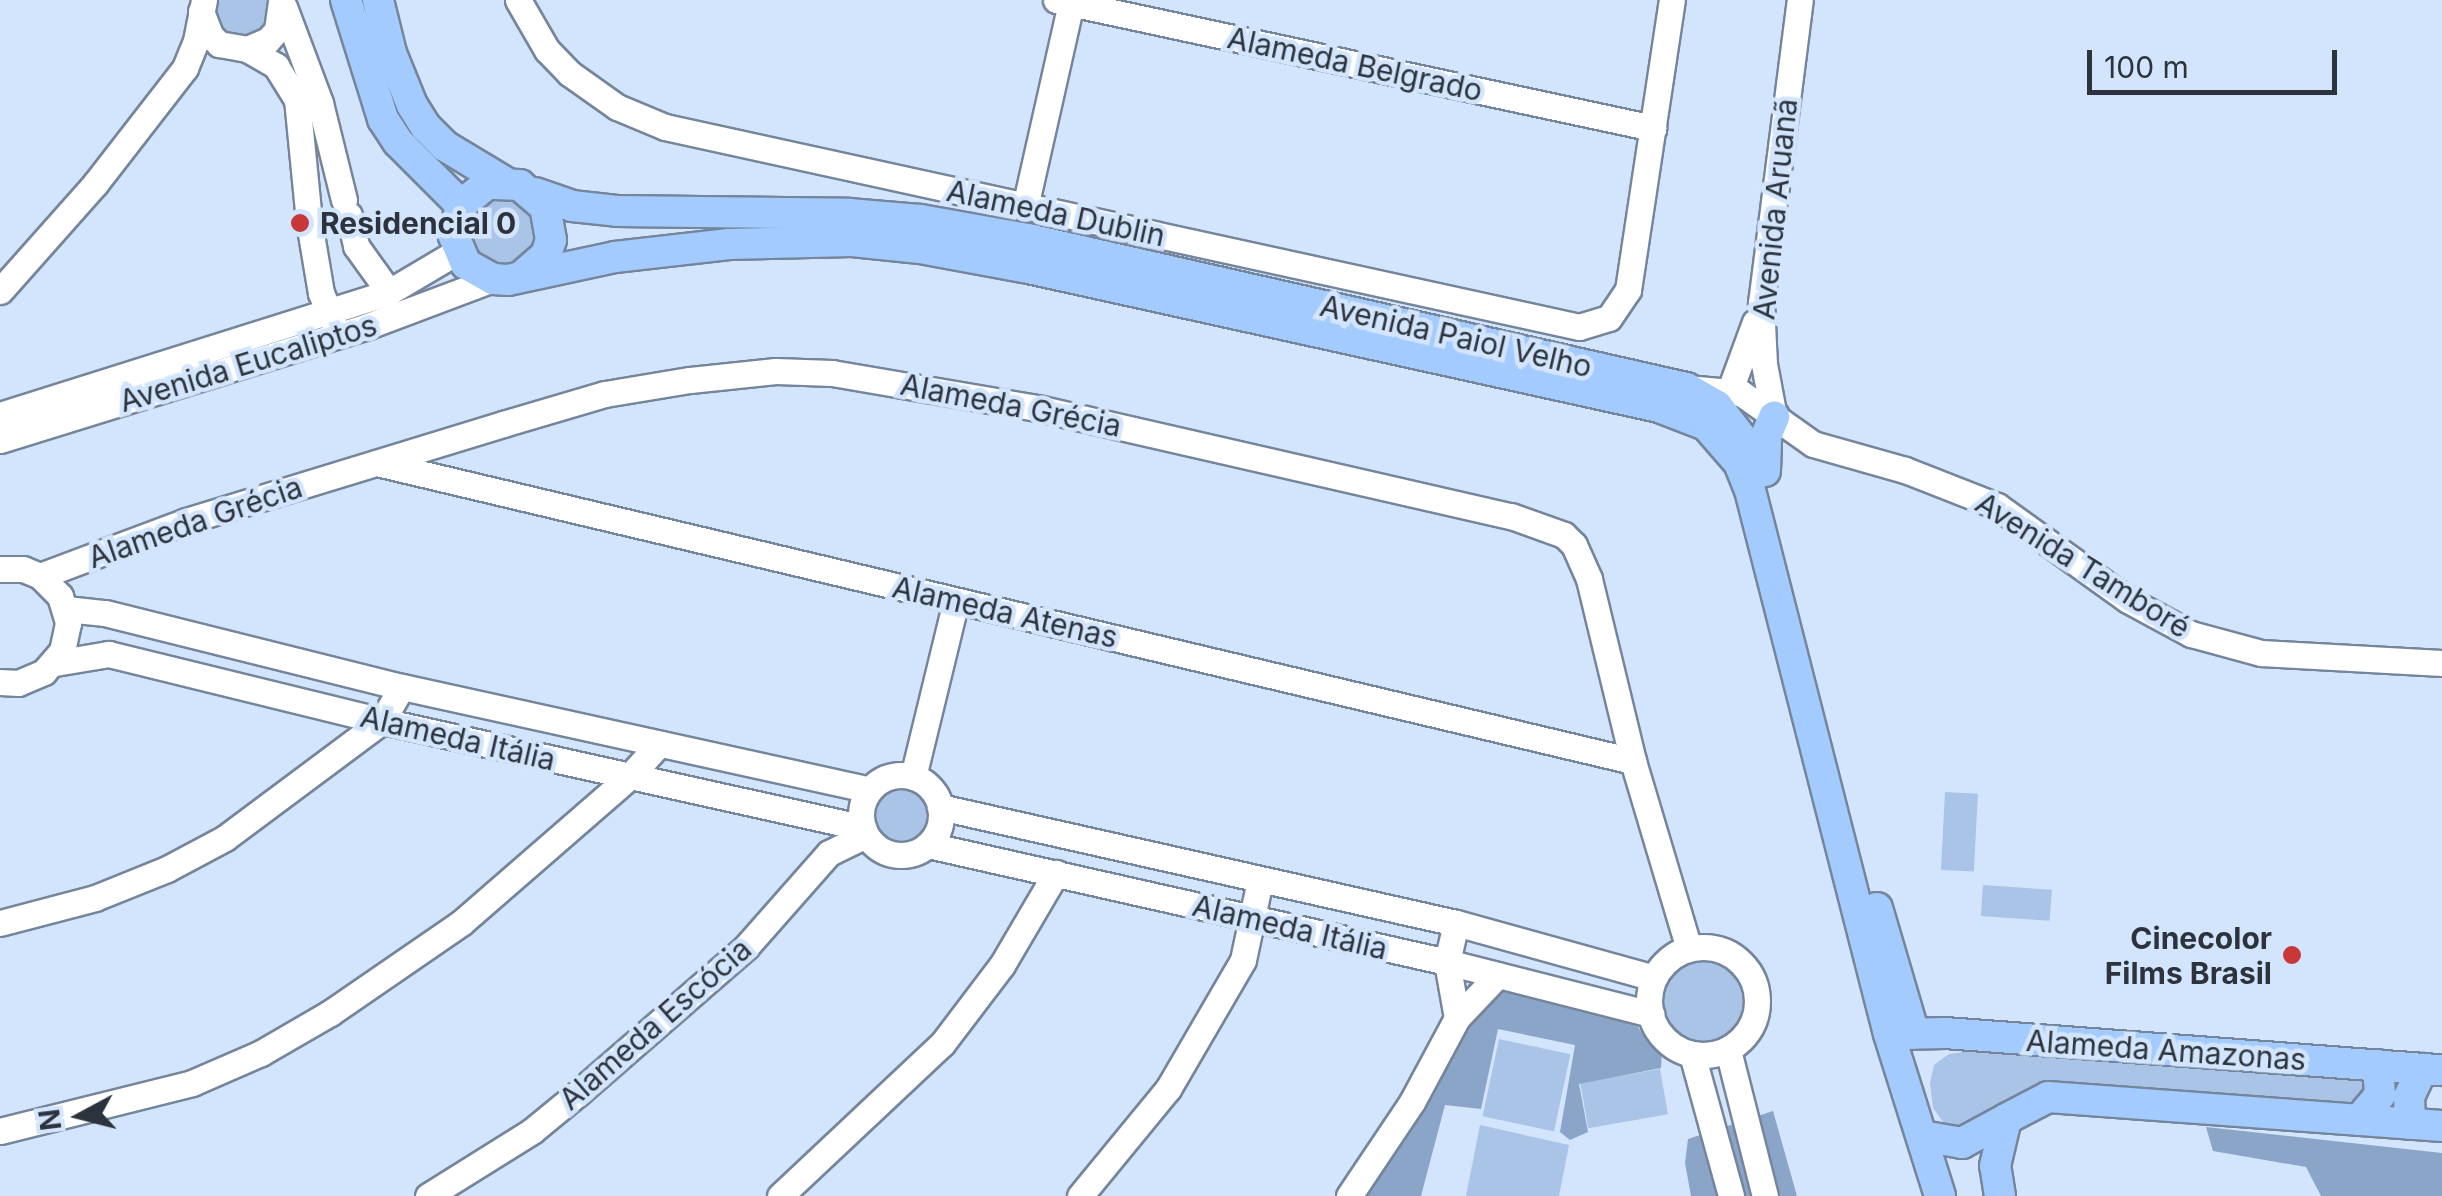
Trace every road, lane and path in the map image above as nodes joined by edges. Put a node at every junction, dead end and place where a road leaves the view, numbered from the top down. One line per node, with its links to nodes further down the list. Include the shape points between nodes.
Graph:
1 (346, 0): 14 (main road, via 382,119)
2 (378, 0): 12 (main road, Avenida Paiol Velho, via 391,53 426,127 444,146)
3 (518, 0): 15 (street, Alameda Dublin, via 547,50 617,107 649,120)
4 (1672, 0): 11 (street)
5 (1800, 0): 22 (street, Avenida Aruanã)
6 (284, 2): 9 (street, via 268,40); 16 (street, via 320,103)
7 (1064, 2): 11 (street, Alameda Belgrado); 15 (street)
8 (200, 4): 9 (street, via 210,36); 10 (street)
9 (238, 49): 10 (street); 18 (street, via 276,66 297,99)
10 (185, 68): 20 (street, via 96,184)
11 (1654, 128): 15 (street, Alameda Dublin, via 1628,290 1609,318 1595,325 1568,327)
12 (504, 182): 13 (main road, Avenida Paiol Velho); 14 (main road, via 486,184)
13 (535, 194): 19 (main road, via 545,207 551,240 546,254); 25 (main road, Avenida Paiol Velho, via 617,211 920,220)
14 (461, 205): 17 (main road, via 454,221)
15 (1025, 207)
16 (356, 246): 18 (street); 21 (street)
17 (458, 251): 19 (main road, via 478,274); 21 (street, Avenida Eucaliptos)
18 (314, 262): 23 (street)
19 (508, 277): 24 (street, Avenida Eucaliptos); 60 (main road, Avenida Paiol Velho, via 614,256 729,244 852,241 920,248 1659,406 1706,426 1739,464 1750,490)
20 (0, 291)
21 (389, 292): 23 (street, Avenida Eucaliptos)
22 (1762, 302): 26 (street); 28 (street, Avenida Aruanã, via 1762,354)
23 (327, 310): 24 (street); 27 (street, Avenida Eucaliptos)
24 (340, 334): 29 (street, Avenida Eucaliptos)
25 (1686, 388): 26 (street, Avenida Tamboré); 31 (main road, Avenida Paiol Velho, via 1736,425)
26 (1730, 390): 28 (street, Avenida Tamboré)
27 (0, 415)
28 (1774, 417): 31 (main road); 37 (street, Avenida Tamboré, via 1813,444 1997,506 2128,600 2191,634 2261,653)
29 (0, 440)
30 (377, 463): 33 (street, Alameda Grécia, via 186,521); 34 (street, Alameda Atenas); 42 (street, Alameda Grécia, via 605,394 776,371 832,373 1042,409 1492,512 1547,526 1574,545 1589,579)
31 (1765, 474): 60 (main road, Avenida Paiol Velho)
32 (0, 569): 33 (street)
33 (40, 576): 35 (street)
34 (956, 601): 42 (street, Alameda Atenas); 44 (street)
35 (66, 609): 36 (street, via 67,637); 39 (street, Alameda Itália, via 105,613)
36 (55, 663): 38 (street, Alameda Itália, via 32,679); 40 (street, Alameda Itália, via 109,654)
37 (2442, 663)
38 (0, 682)
39 (402, 688): 40 (street); 41 (street, Alameda Itália)
40 (382, 721): 43 (street, Alameda Itália); 53 (street, via 278,802 166,869 95,898)
41 (659, 744): 43 (street); 45 (street, Alameda Itália)
42 (1633, 761): 54 (street, Alameda Grécia)
43 (629, 777): 47 (street, Alameda Itália); 71 (street, via 461,924 262,1053 192,1082)
44 (913, 777): 45 (street, via 889,776); 46 (street, via 931,788)
45 (869, 790): 47 (street, via 861,814)
46 (940, 808): 48 (street, via 939,828); 50 (street, Alameda Itália)
47 (865, 831): 48 (street, via 890,854 910,854); 74 (street, Alameda Escócia, via 828,853 746,947 578,1094)
48 (928, 844): 49 (street, Alameda Itália)
49 (1056, 873): 51 (street, Alameda Itália); 75 (street, via 1002,966 942,1044)
50 (1260, 880): 51 (street); 52 (street, Alameda Itália)
51 (1254, 920): 55 (street, Alameda Itália); 76 (street, via 1243,960 1168,1089)
52 (1456, 923): 55 (street); 57 (street, Alameda Itália)
53 (0, 924)
54 (1689, 949): 57 (street); 62 (street, via 1731,954 1751,975 1755,1018)
55 (1447, 962): 56 (street, Alameda Itália); 59 (street)
56 (1498, 975): 58 (street, Alameda Itália); 59 (street)
57 (1654, 978): 58 (street)
58 (1651, 1014): 63 (street, via 1670,1044)
59 (1457, 1018): 77 (street, via 1412,1102)
60 (1902, 1034): 61 (main road, Alameda Amazonas); 66 (main road)
61 (1973, 1036): 64 (main road, Alameda Amazonas); 66 (main road, via 1926,1054)
62 (1728, 1050): 63 (street); 79 (street)
63 (1692, 1054): 78 (street)
64 (2378, 1066): 65 (main road, Alameda Amazonas); 68 (main road, via 2380,1096)
65 (2432, 1070): 69 (main road, via 2408,1097)
66 (1906, 1087): 72 (main road)
67 (2006, 1119): 68 (main road, Alameda Amazonas, via 2060,1096); 72 (main road, Alameda Amazonas, via 1962,1143); 73 (main road)
68 (2359, 1120): 69 (main road, Alameda Amazonas)
69 (2410, 1124): 70 (main road, Alameda Amazonas)
70 (2442, 1126)
71 (0, 1131)
72 (1922, 1136): 80 (main road)
73 (1998, 1181)
74 (428, 1196)
75 (780, 1196)
76 (1080, 1196)
77 (1348, 1196)
78 (1731, 1196)
79 (1765, 1196)
80 (1940, 1196)

